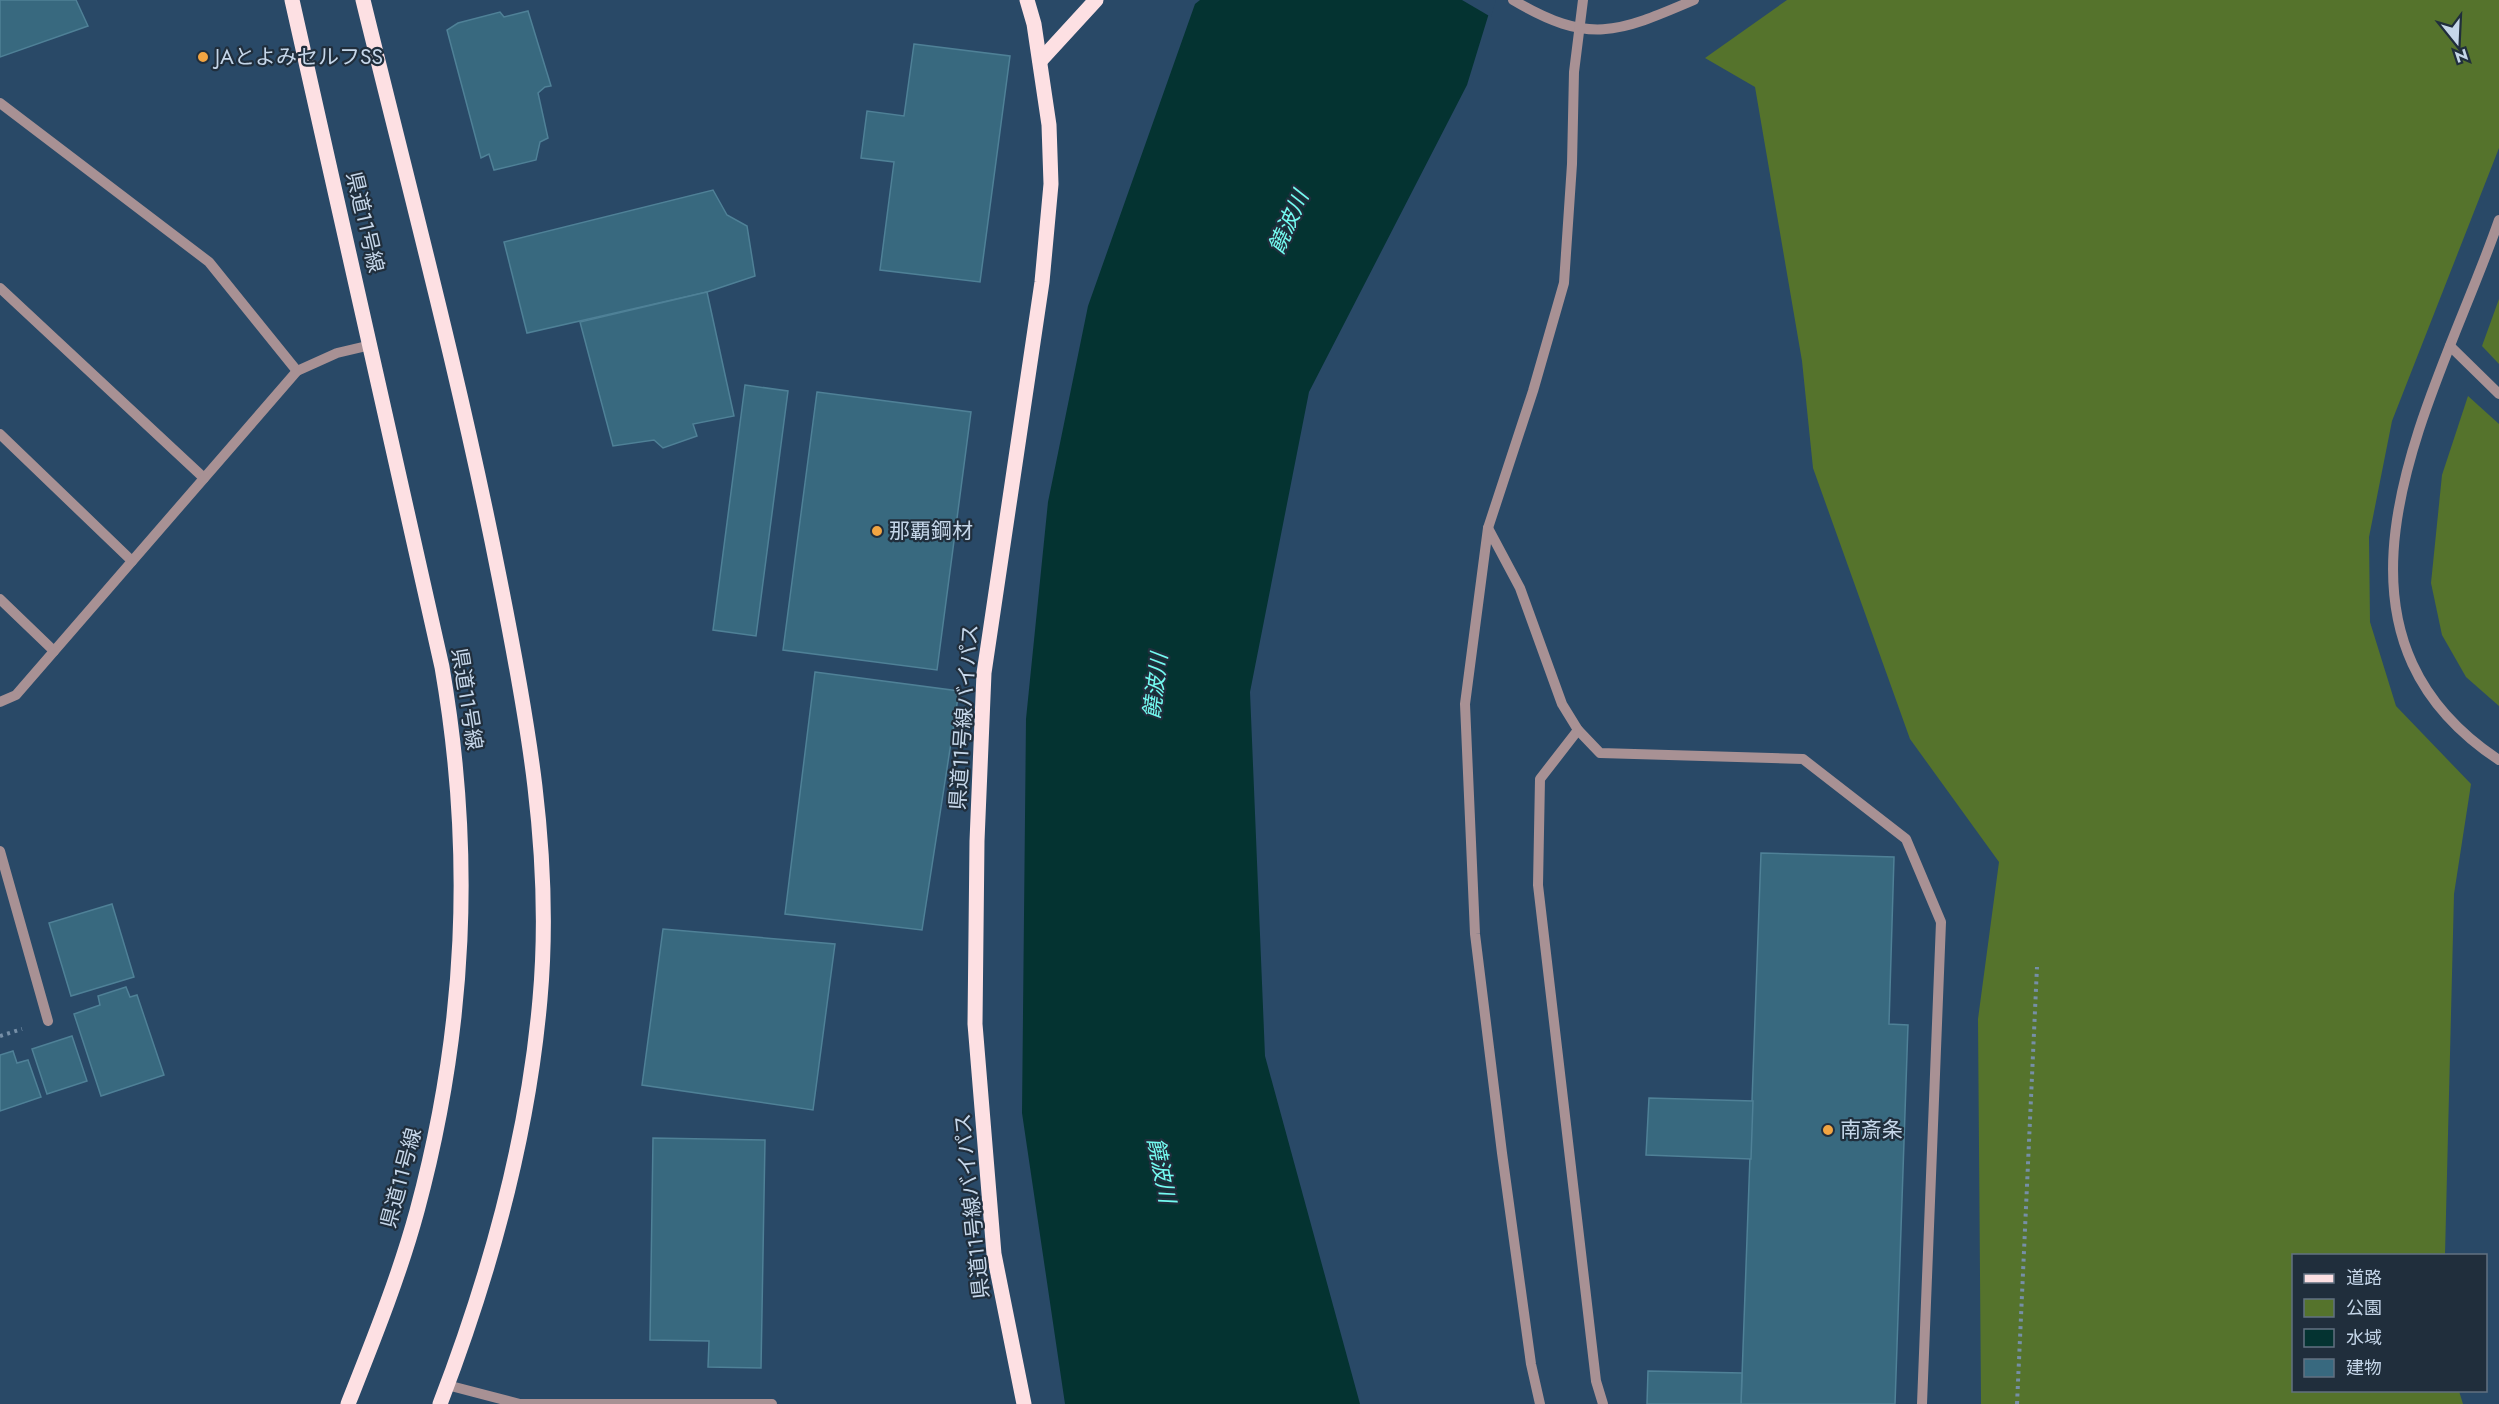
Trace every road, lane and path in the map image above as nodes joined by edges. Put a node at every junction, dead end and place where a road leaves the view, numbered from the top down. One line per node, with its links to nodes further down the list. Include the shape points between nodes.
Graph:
1 (292, 0): 13 (main road, 県道11号線)
2 (363, 0): 29 (main road, via 483,496 531,743 542,842 540,997 529,1079 481,1289)
3 (1027, 0): 9 (main road, 県道11号線バイパス)
4 (1096, 0): 9 (main road)
5 (1513, 0): 8 (street)
6 (1583, 0): 8 (street)
7 (1694, 0): 8 (street, via 1642,22 1611,29)
8 (1578, 30): 19 (street, via 1564,283)
9 (1040, 61): 33 (main road, 県道11号線バイパス, via 1049,125 1051,184 1042,282 984,673 976,864 975,1024 993,1242)
10 (0, 103): 15 (street, via 209,262)
11 (2499, 220): 14 (street)
12 (0, 288): 18 (street)
13 (371, 345): 15 (street, via 337,353); 30 (main road, 県道11号線, via 455,740 463,897 450,1057 436,1131 416,1213 373,1343)
14 (2450, 346): 16 (street); 25 (street, via 2406,470 2397,519 2394,605 2412,666 2430,694 2449,717)
15 (297, 371): 18 (street)
16 (2499, 394)
17 (0, 434): 20 (street)
18 (204, 478): 20 (street)
19 (1488, 528): 24 (street, via 1520,588 1562,704); 34 (street, via 1465,704 1475,934 1503,1165)
20 (132, 561): 22 (street)
21 (0, 599): 22 (street)
22 (54, 651): 23 (street, via 16,695)
23 (0, 702)
24 (1578, 730): 35 (street, via 1540,779 1538,885 1596,1381); 36 (street, via 1600,753 1803,759 1906,839 1941,922)
25 (2499, 760)
26 (0, 851): 28 (street)
27 (2037, 967): 37 (path)
28 (48, 1021)
29 (447, 1385): 31 (main road); 32 (street, via 520,1404)
30 (348, 1404)
31 (440, 1404)
32 (772, 1404)
33 (1024, 1404)
34 (1540, 1404)
35 (1603, 1404)
36 (1922, 1404)
37 (2017, 1404)

